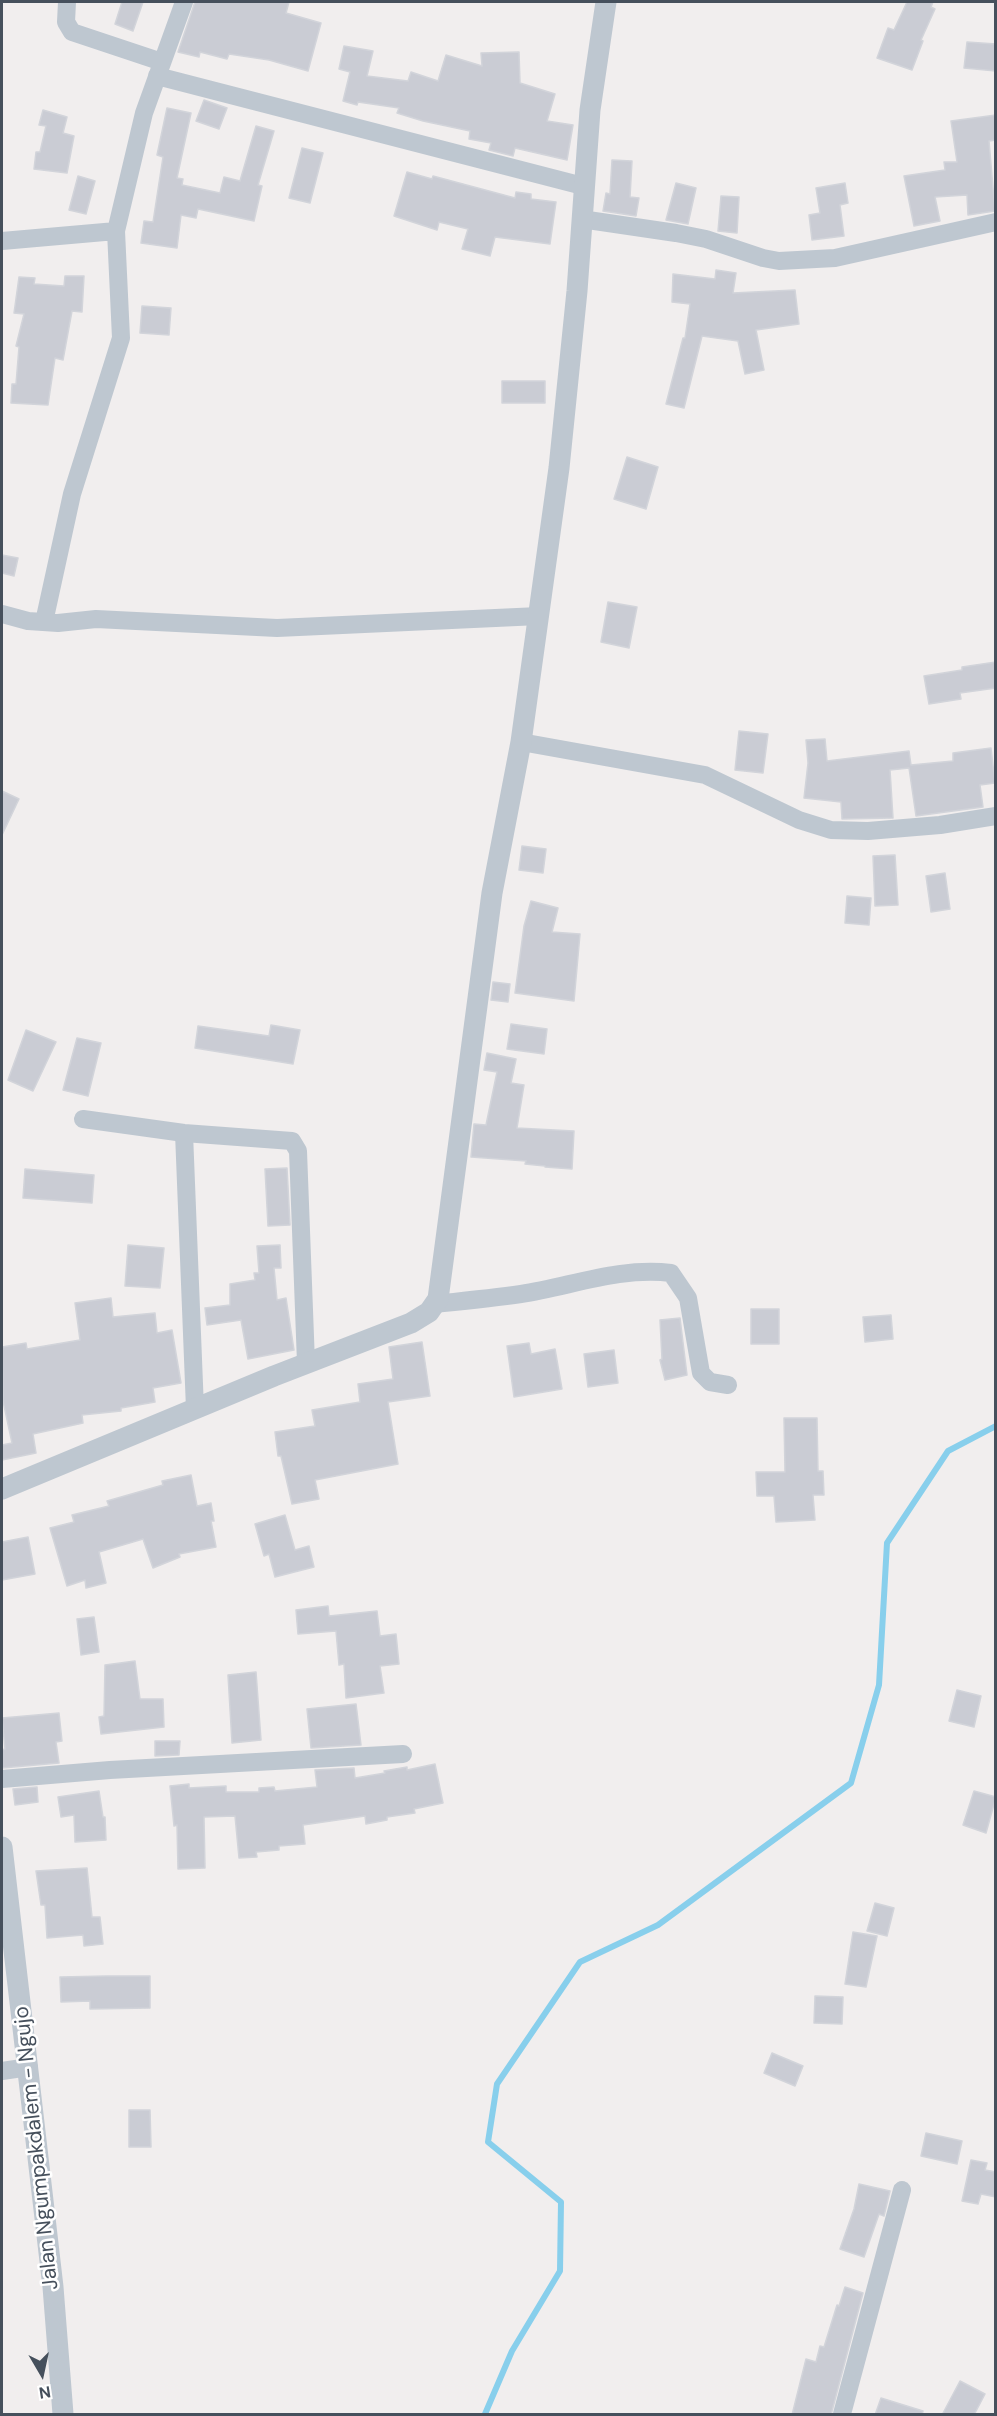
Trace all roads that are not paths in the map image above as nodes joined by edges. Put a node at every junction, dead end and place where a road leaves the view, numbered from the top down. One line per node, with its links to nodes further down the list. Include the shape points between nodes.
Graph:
1 (67, 2): 4 (street, via 66,22 72,32)
2 (184, 2): 4 (street)
3 (606, 2): 5 (street)
4 (160, 69): 5 (street); 8 (street, via 144,113)
5 (583, 186): 6 (street)
6 (581, 219): 7 (street, via 706,239 779,261 834,258); 11 (street, via 559,468)
7 (996, 222)
8 (116, 231): 9 (street); 12 (street, via 121,338 72,494)
9 (2, 241)
10 (2, 614): 12 (street)
11 (539, 616): 12 (street, via 277,628 96,619); 13 (street)
12 (44, 622)
13 (521, 742): 14 (street, via 705,774 799,820 831,830 940,825); 17 (street, via 492,893 438,1299)
14 (996, 816)
15 (83, 1119): 16 (street)
16 (184, 1133): 18 (street, via 292,1141 298,1151); 20 (street)
17 (434, 1304): 18 (street, via 411,1323); 19 (street, via 523,1294 636,1271 671,1273 688,1298 701,1373 710,1382)
18 (306, 1363): 20 (street)
19 (728, 1385)
20 (195, 1408): 21 (street)
21 (2, 1489)
22 (403, 1754): 23 (street)
23 (2, 1779)
24 (2, 1847): 25 (street, Jalan Ngumpakdalem - Ngujo)
25 (28, 2067): 26 (street); 28 (street, Jalan Ngumpakdalem - Ngujo, via 54,2287)
26 (2, 2071)
27 (902, 2190): 29 (street)
28 (63, 2415)
29 (842, 2415)

